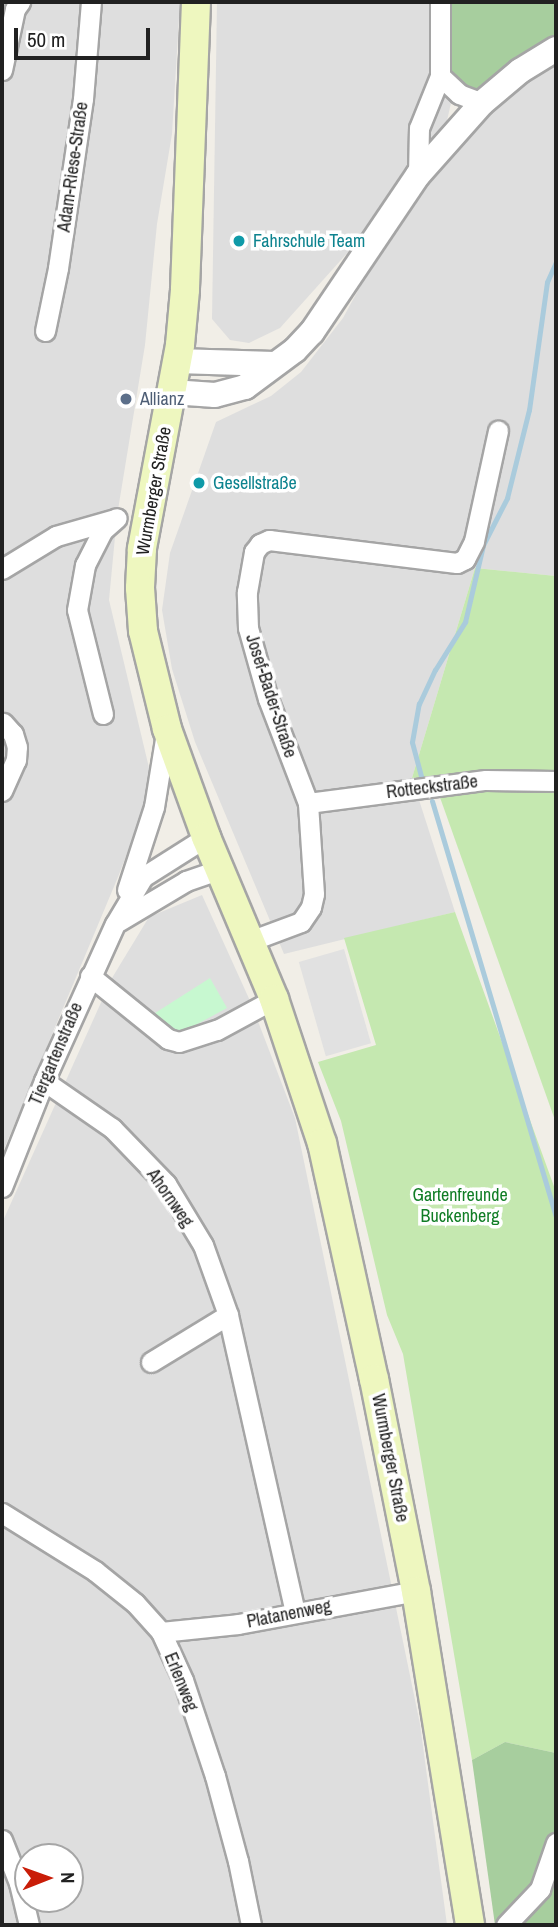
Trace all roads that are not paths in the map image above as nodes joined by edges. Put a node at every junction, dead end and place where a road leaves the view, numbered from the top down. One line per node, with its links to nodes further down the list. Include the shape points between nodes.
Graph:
1 (20, 2): 6 (street)
2 (91, 2): 10 (street, Adam-Riese-Straße, via 83,99)
3 (196, 2): 11 (main road, Wurmberger Straße, via 189,231)
4 (440, 2): 7 (street)
5 (556, 49): 8 (street)
6 (2, 70)
7 (440, 76): 8 (street, via 458,94); 9 (street, via 419,128)
8 (482, 103): 9 (street)
9 (418, 175): 12 (street, via 312,332)
10 (45, 331)
11 (177, 361): 12 (street); 13 (main road, Wurmberger Straße)
12 (274, 364): 13 (street, via 245,387 225,393)
13 (172, 392): 16 (main road, Wurmberger Straße)
14 (498, 431): 23 (street, Josef-Bader-Straße, via 466,559 457,563 269,540 254,552 247,592 254,656)
15 (117, 518): 16 (street); 17 (street, via 56,536); 18 (street, via 103,530 85,565 77,610)
16 (146, 518): 20 (main road, Wurmberger Straße, via 140,588 143,631)
17 (2, 569)
18 (103, 714)
19 (3, 723): 22 (street, via 17,747)
20 (167, 729): 24 (main road, Wurmberger Straße); 26 (street, Tiergartenstraße, via 154,807)
21 (556, 780): 23 (street, Rotteckstraße, via 486,780)
22 (2, 791)
23 (307, 803): 27 (street, Josef-Bader-Straße, via 314,864 311,907 301,922)
24 (206, 837): 25 (main road, Wurmberger Straße); 26 (street, Tiergartenstraße, via 143,877)
25 (220, 869): 26 (street, via 186,881); 27 (main road, Wurmberger Straße)
26 (115, 924): 28 (street, Tiergartenstraße)
27 (250, 941): 29 (main road, Wurmberger Straße)
28 (90, 976): 29 (street, via 168,1039 178,1042 217,1030); 30 (street, Tiergartenstraße)
29 (274, 999): 35 (main road, Wurmberger Straße, via 322,1143)
30 (44, 1081): 31 (street, Tiergartenstraße); 32 (street, Ahornweg, via 112,1128 166,1184 203,1245)
31 (2, 1187)
32 (228, 1315): 33 (street); 36 (street, Ahornweg)
33 (151, 1362)
34 (2, 1513): 37 (street, Erlenweg, via 95,1571 135,1603)
35 (416, 1591): 36 (street, Platanenweg); 42 (main road, Wurmberger Straße)
36 (295, 1612): 37 (street, Platanenweg)
37 (161, 1632): 41 (street, Erlenweg, via 183,1680 215,1776)
38 (2, 1840): 40 (street)
39 (556, 1843): 43 (street, via 540,1889)
40 (29, 1925)
41 (251, 1925)
42 (470, 1925)
43 (506, 1925)

